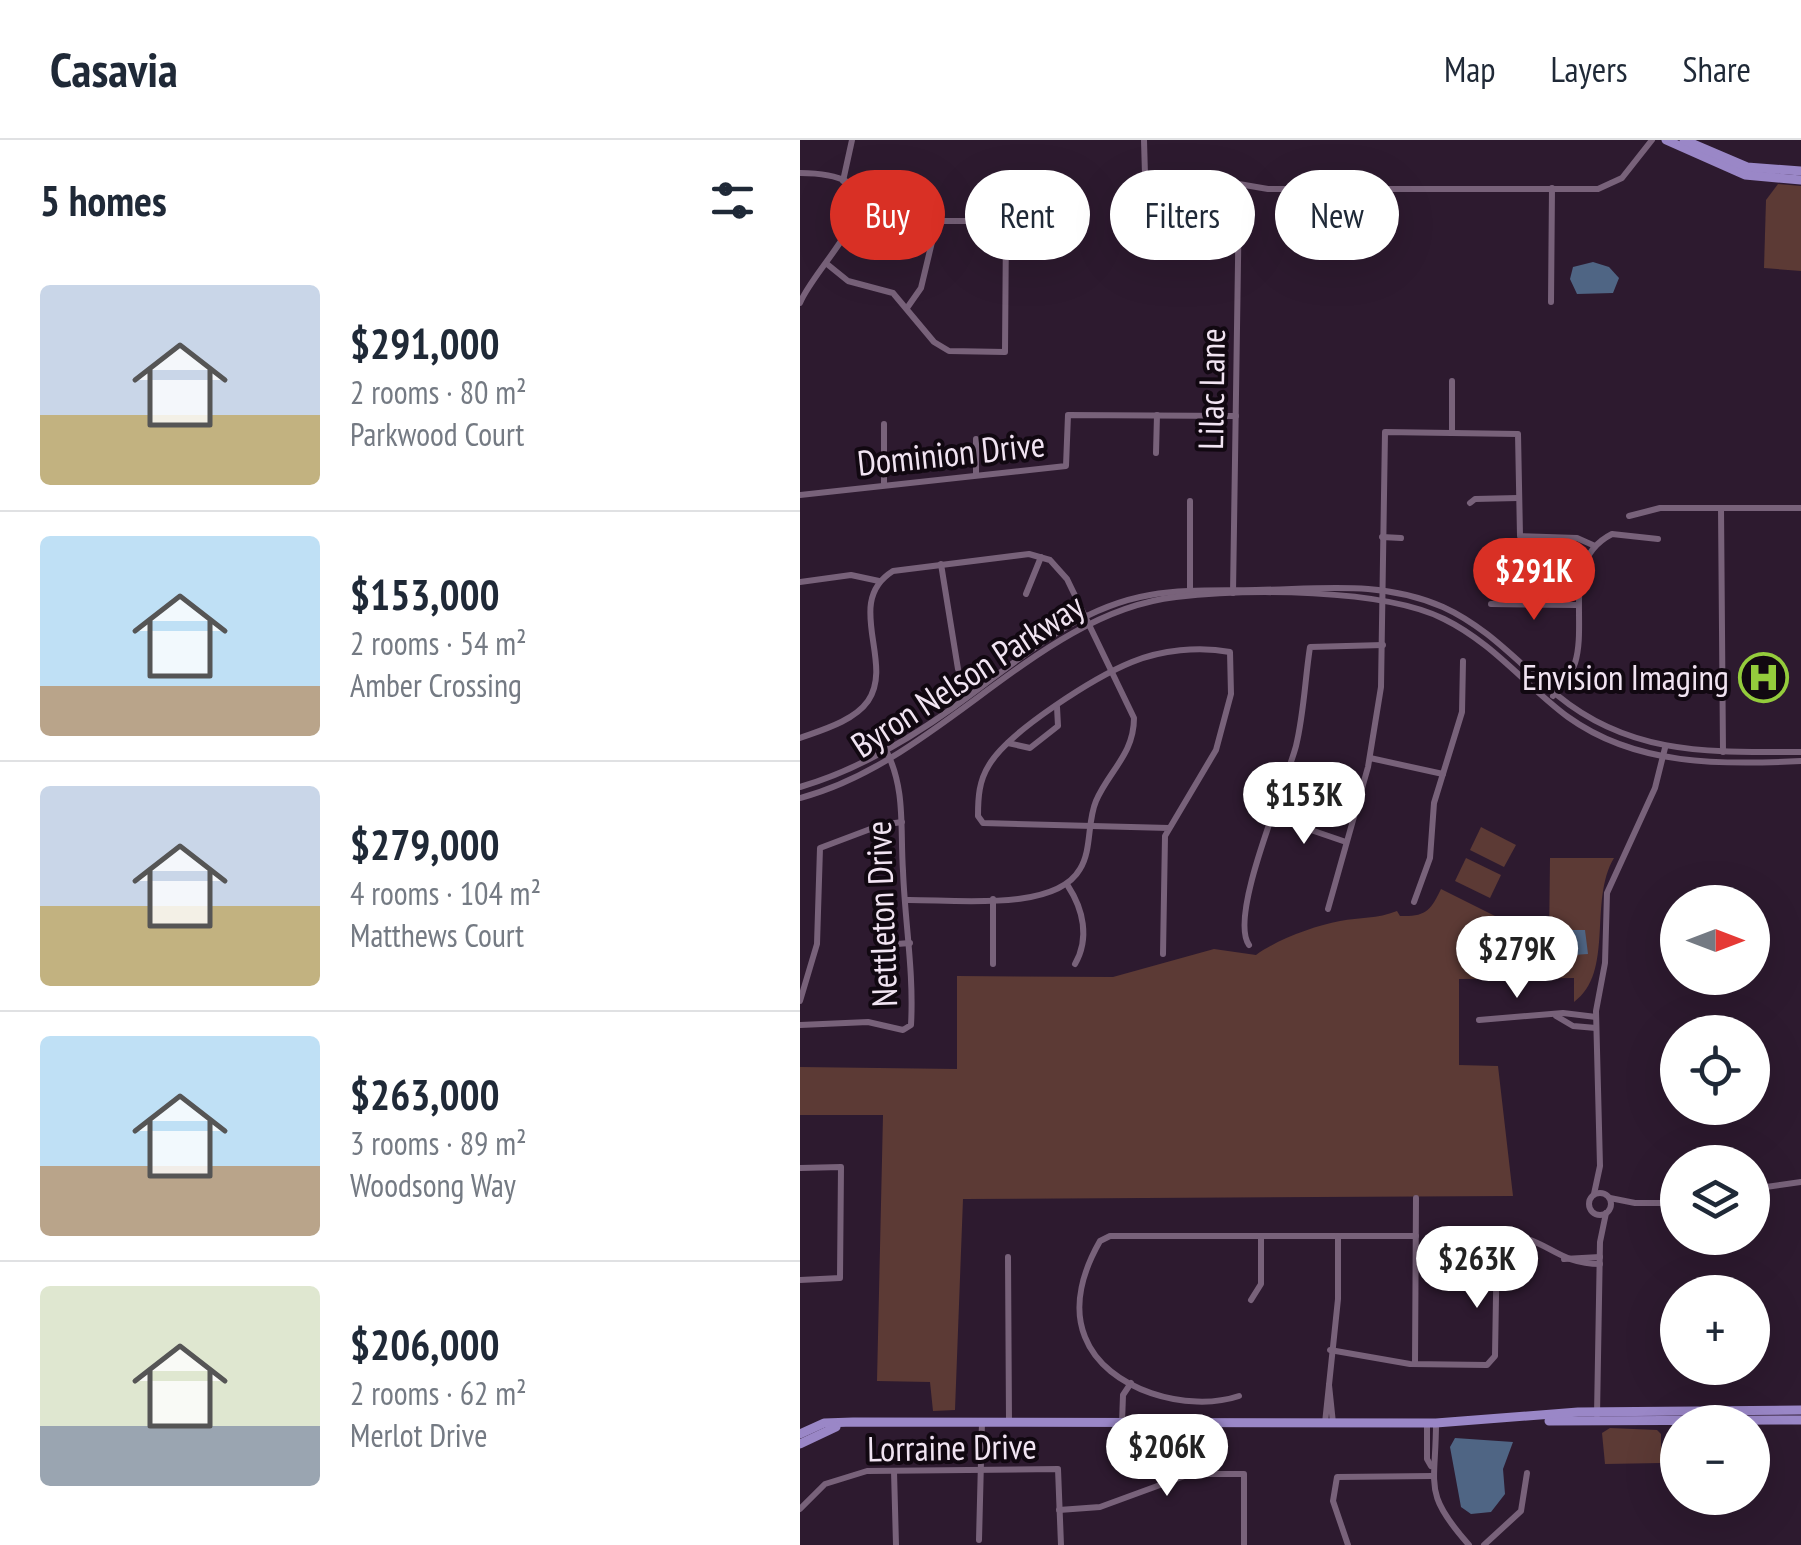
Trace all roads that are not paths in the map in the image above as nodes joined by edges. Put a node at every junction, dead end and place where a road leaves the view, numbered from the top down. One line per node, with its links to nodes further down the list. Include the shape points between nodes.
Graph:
1 (852, 140): 6 (street)
2 (1652, 140): 13 (street, via 1615,183)
3 (1666, 140): 11 (main road, via 1745,176)
4 (1684, 140): 8 (main road, via 1747,167)
5 (1144, 142): 7 (street)
6 (845, 170)
7 (1145, 170)
8 (1801, 171)
9 (800, 174): 10 (street)
10 (830, 176)
11 (1801, 180)
12 (1255, 187): 13 (street)
13 (1552, 188): 17 (street)
14 (830, 260): 16 (street)
15 (1238, 260): 22 (street, Lilac Lane)
16 (827, 264): 18 (street); 19 (street, via 848,281 893,293)
17 (1551, 302)
18 (800, 304)
19 (907, 308): 19 (street, via 921,288 937,221 1006,225 1005,352 949,351)
20 (1452, 381): 24 (street)
21 (1157, 415): 22 (street, Dominion Drive); 26 (street); 27 (street, Dominion Drive, via 1068,415 1068,465)
22 (1236, 416): 46 (street, Lilac Lane)
23 (884, 424): 28 (street)
24 (1452, 431): 30 (street, via 1518,434); 36 (street, via 1384,432)
25 (976, 439): 27 (street)
26 (1156, 453)
27 (976, 475): 28 (street, Dominion Drive)
28 (884, 485): 29 (street, Dominion Drive)
29 (800, 495)
30 (1518, 498): 32 (street); 39 (street, via 1520,536 1577,538)
31 (1190, 501): 48 (street)
32 (1470, 503)
33 (1721, 508): 34 (street); 35 (street, via 1660,508); 65 (street)
34 (1801, 508)
35 (1629, 516)
36 (1382, 538): 37 (street); 44 (street)
37 (1401, 538)
38 (1658, 539): 39 (street, via 1612,534)
39 (1595, 546): 51 (street, via 1580,578)
40 (1041, 557): 41 (street); 47 (street); 52 (street, via 1068,579)
41 (941, 564): 43 (street, via 906,566); 55 (street)
42 (800, 582): 43 (street, via 851,575)
43 (880, 582): 60 (street, via 869,612 871,697 856,713)
44 (1382, 590): 45 (street, Byron Nelson Parkway); 49 (street); 57 (street, Byron Nelson Parkway, via 1421,598 1469,621)
45 (1283, 592): 46 (street, Byron Nelson Parkway); 49 (street, Byron Nelson Parkway)
46 (1233, 593): 48 (street, Byron Nelson Parkway)
47 (1026, 594)
48 (1190, 594): 52 (street, Byron Nelson Parkway, via 1123,601)
49 (1382, 599): 53 (street); 57 (street, Byron Nelson Parkway, via 1476,637)
50 (1491, 604): 51 (street)
51 (1577, 605): 57 (street, via 1575,662)
52 (1085, 622): 56 (street); 64 (street, Byron Nelson Parkway, via 1060,629); 69 (street, Byron Nelson Parkway)
53 (1383, 644): 67 (street); 75 (street, via 1310,647 1295,748)
54 (1462, 661): 72 (street, via 1462,712)
55 (958, 669)
56 (1114, 672): 58 (street); 77 (street, via 1132,710 1133,740 1101,792); 78 (street, via 1162,653 1230,652 1232,694 1216,750)
57 (1552, 698): 59 (street, Byron Nelson Parkway); 61 (street, Byron Nelson Parkway)
58 (1056, 707): 62 (street); 62 (street, via 1054,732 1030,748)
59 (1608, 729): 61 (street); 63 (street, Byron Nelson Parkway)
60 (800, 738)
61 (1603, 738): 68 (street, Byron Nelson Parkway)
62 (1007, 742): 77 (street, via 980,784 981,822)
63 (1665, 748): 65 (street, Byron Nelson Parkway); 68 (street)
64 (886, 750): 69 (street, Nettleton Drive); 73 (street, Byron Nelson Parkway)
65 (1723, 752): 66 (street, Byron Nelson Parkway); 71 (street)
66 (1801, 752)
67 (1370, 758): 72 (street); 79 (street)
68 (1663, 758): 71 (street, Byron Nelson Parkway); 94 (street, via 1607,893)
69 (890, 760): 74 (street, Byron Nelson Parkway); 76 (street, Nettleton Drive, via 902,788)
70 (1801, 761): 71 (street, Byron Nelson Parkway)
71 (1723, 762)
72 (1443, 774): 83 (street, via 1430,858)
73 (800, 787)
74 (800, 798)
75 (1273, 818): 79 (street); 87 (street, via 1248,898 1244,926)
76 (902, 822): 82 (street, Nettleton Drive); 91 (street, via 820,848 817,944)
77 (1090, 826): 78 (street); 80 (street, via 1083,866)
78 (1169, 828): 88 (street, via 1162,861)
79 (1346, 842): 84 (street)
80 (1068, 886): 81 (street, via 1036,898); 90 (street, via 1083,916)
81 (993, 899): 82 (street); 89 (street)
82 (905, 900): 85 (street, Nettleton Drive)
83 (1414, 902)
84 (1328, 909)
85 (910, 943): 86 (street); 96 (street, Nettleton Drive, via 910,1028)
86 (897, 944)
87 (1250, 945)
88 (1163, 954)
89 (992, 964)
90 (1075, 964)
91 (800, 1001)
92 (1556, 1016): 93 (street); 95 (street); 97 (street)
93 (1577, 1016): 94 (street); 97 (street)
94 (1596, 1017): 98 (street)
95 (1479, 1020)
96 (800, 1025)
97 (1573, 1026): 98 (street)
98 (1596, 1028): 99 (street)
99 (1600, 1166): 103 (street); 104 (street)
100 (800, 1168): 116 (street, via 841,1167 842,1273 834,1280)
101 (1801, 1182): 102 (street)
102 (1770, 1186)
103 (1594, 1194): 104 (street); 109 (street)
104 (1608, 1196): 107 (street); 108 (street)
105 (1416, 1198): 112 (street)
106 (1660, 1203): 107 (street)
107 (1635, 1204): 108 (street)
108 (1608, 1211): 109 (street); 113 (street)
109 (1593, 1212): 113 (street)
110 (1260, 1236): 111 (street); 117 (street, via 1260,1284); 120 (street, via 1100,1241 1084,1273 1083,1332 1094,1352)
111 (1338, 1236): 112 (street); 118 (street)
112 (1416, 1236): 119 (street)
113 (1600, 1242): 115 (street)
114 (1008, 1257): 130 (street)
115 (1600, 1260): 119 (street, via 1563,1260 1534,1238 1498,1237 1493,1360); 125 (street)
116 (800, 1280)
117 (1251, 1300)
118 (1330, 1350): 119 (street); 135 (street)
119 (1415, 1364)
120 (1131, 1383): 121 (street, via 1176,1400); 134 (street)
121 (1239, 1396)
122 (1770, 1410): 123 (main road)
123 (1801, 1410)
124 (1660, 1411): 125 (main road)
125 (1597, 1416): 131 (main road); 136 (main road)
126 (1660, 1418): 131 (main road)
127 (983, 1420): 130 (main road); 132 (main road); 139 (street)
128 (1770, 1420): 129 (main road)
129 (1801, 1420)
130 (1009, 1421): 134 (main road)
131 (1638, 1421): 133 (main road)
132 (853, 1422): 137 (main road, via 824,1423); 138 (main road)
133 (1660, 1422)
134 (1122, 1423): 135 (main road)
135 (1329, 1423): 136 (main road)
136 (1431, 1424): 141 (street)
137 (800, 1434)
138 (800, 1444)
139 (983, 1469): 140 (street, Lorraine Drive); 144 (street, Lorraine Drive, via 1058,1470); 145 (street)
140 (894, 1470): 143 (street, Lorraine Drive, via 836,1479); 146 (street)
141 (1432, 1471): 149 (street, via 1334,1479); 150 (street, via 1436,1502)
142 (1527, 1473): 151 (street, via 1521,1511)
143 (800, 1509)
144 (1059, 1510): 147 (street); 148 (street, via 1100,1508 1190,1474 1244,1474)
145 (979, 1540)
146 (896, 1545)
147 (1061, 1545)
148 (1244, 1545)
149 (1348, 1545)
150 (1469, 1545)
151 (1484, 1545)

